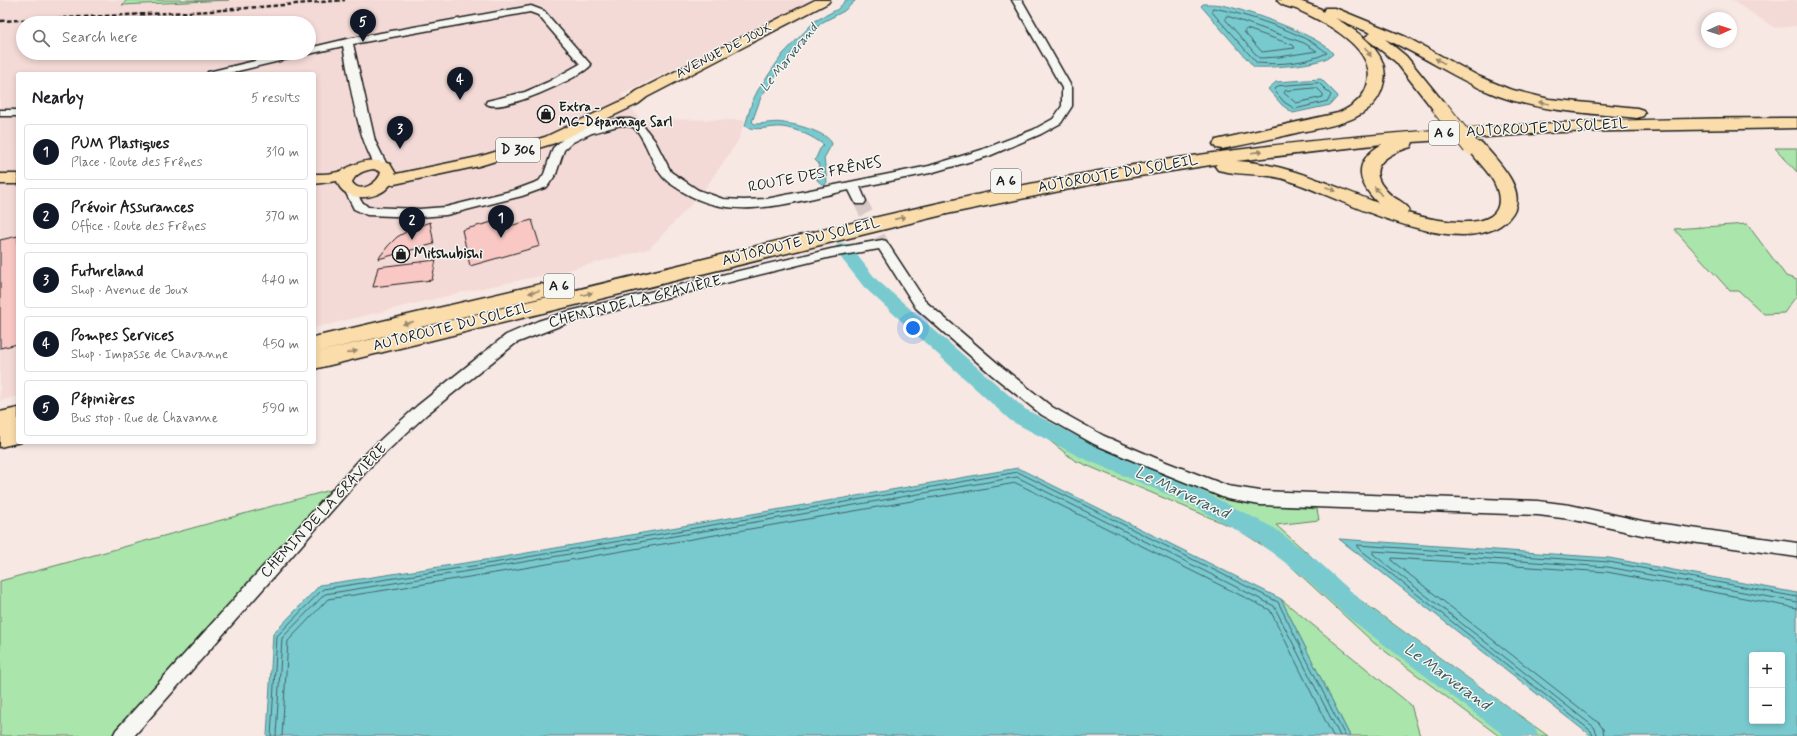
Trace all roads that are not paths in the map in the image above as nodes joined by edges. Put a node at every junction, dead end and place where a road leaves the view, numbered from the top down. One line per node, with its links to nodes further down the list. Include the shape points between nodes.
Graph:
1 (824, 0): 7 (main road, AVENUE DE JOUX / D 306)
2 (828, 0): 7 (main road, AVENUE DE JOUX / D 306)
3 (1017, 0): 30 (street, ROUTE DES FRÊNES, via 1067,88 1067,106 1057,121 985,153 930,169)
4 (1284, 0): 5 (highway)
5 (1303, 4): 8 (highway); 14 (highway, via 1383,43 1406,64); 22 (highway, one-way to 22, via 1343,28 1371,56 1377,74 1376,86 1371,96 1356,110 1333,120)
6 (533, 5): 9 (street); 13 (street, via 586,65 553,85 510,101)
7 (807, 8): 23 (main road, AVENUE DE JOUX / D 306, via 633,101 544,142 479,161)
8 (1330, 11): 14 (highway, via 1392,46 1411,65); 18 (highway, one-way to 8, via 1562,106 1503,92 1474,80 1401,40)
9 (347, 42): 10 (street); 20 (street)
10 (316, 49)
11 (271, 60): 12 (street)
12 (220, 72)
13 (491, 103)
14 (1444, 109): 21 (highway, bridge)
15 (1797, 112): 18 (highway, AUTOROUTE DU SOLEIL / A 6)
16 (0, 113): 17 (street)
17 (16, 113)
18 (1638, 113): 22 (highway, AUTOROUTE DU SOLEIL / A 6, via 1411,124)
19 (1797, 123): 21 (highway, AUTOROUTE DU SOLEIL / A 6, via 1607,125)
20 (369, 141): 23 (street); 28 (street)
21 (1471, 142): 21 (highway, one-way to 21, via 1495,178 1502,194 1500,206 1495,214 1473,224 1457,225 1422,220 1405,212 1375,189 1368,172 1370,162 1376,155 1399,144); 24 (highway, AUTOROUTE DU SOLEIL / A 6, one-way to 21, via 1248,153 1347,141); 24 (highway, one-way to 21, via 1208,167 1255,168 1283,173 1317,184 1420,223 1466,229 1496,220 1503,214 1508,202 1505,186)
22 (1212, 146): 35 (highway, AUTOROUTE DU SOLEIL / A 6, one-way to 35, via 1088,166 932,197)
23 (382, 176): 28 (main road); 28 (main road, via 360,192); 34 (street, via 366,198 366,203)
24 (1094, 177): 36 (highway, AUTOROUTE DU SOLEIL / A 6, one-way to 24, via 932,210)
25 (0, 179): 26 (main road)
26 (16, 179)
27 (316, 179): 28 (main road)
28 (352, 179): 29 (main road); 34 (street, ROUTE DES FRÊNES, via 356,204 361,210)
29 (316, 184)
30 (853, 184): 33 (street); 34 (street, ROUTE DES FRÊNES, via 752,205 701,198 670,178 637,125 619,121 563,144 557,151 550,177 535,187 446,211)
31 (0, 185): 32 (main road)
32 (16, 185)
33 (860, 201)
34 (382, 212)
35 (316, 345)
36 (316, 361)
37 (16, 417): 38 (highway)
38 (0, 421)
39 (16, 434): 40 (highway)
40 (0, 438)
41 (1797, 550): 42 (street, CHEMIN DE LA GRAVIÈRE, via 1642,528 1570,512 1538,508 1260,498 1227,492 1099,440 1047,410 997,371 921,305 882,244 831,253 570,316 543,324 511,340 422,410 366,462)
42 (122, 736)

